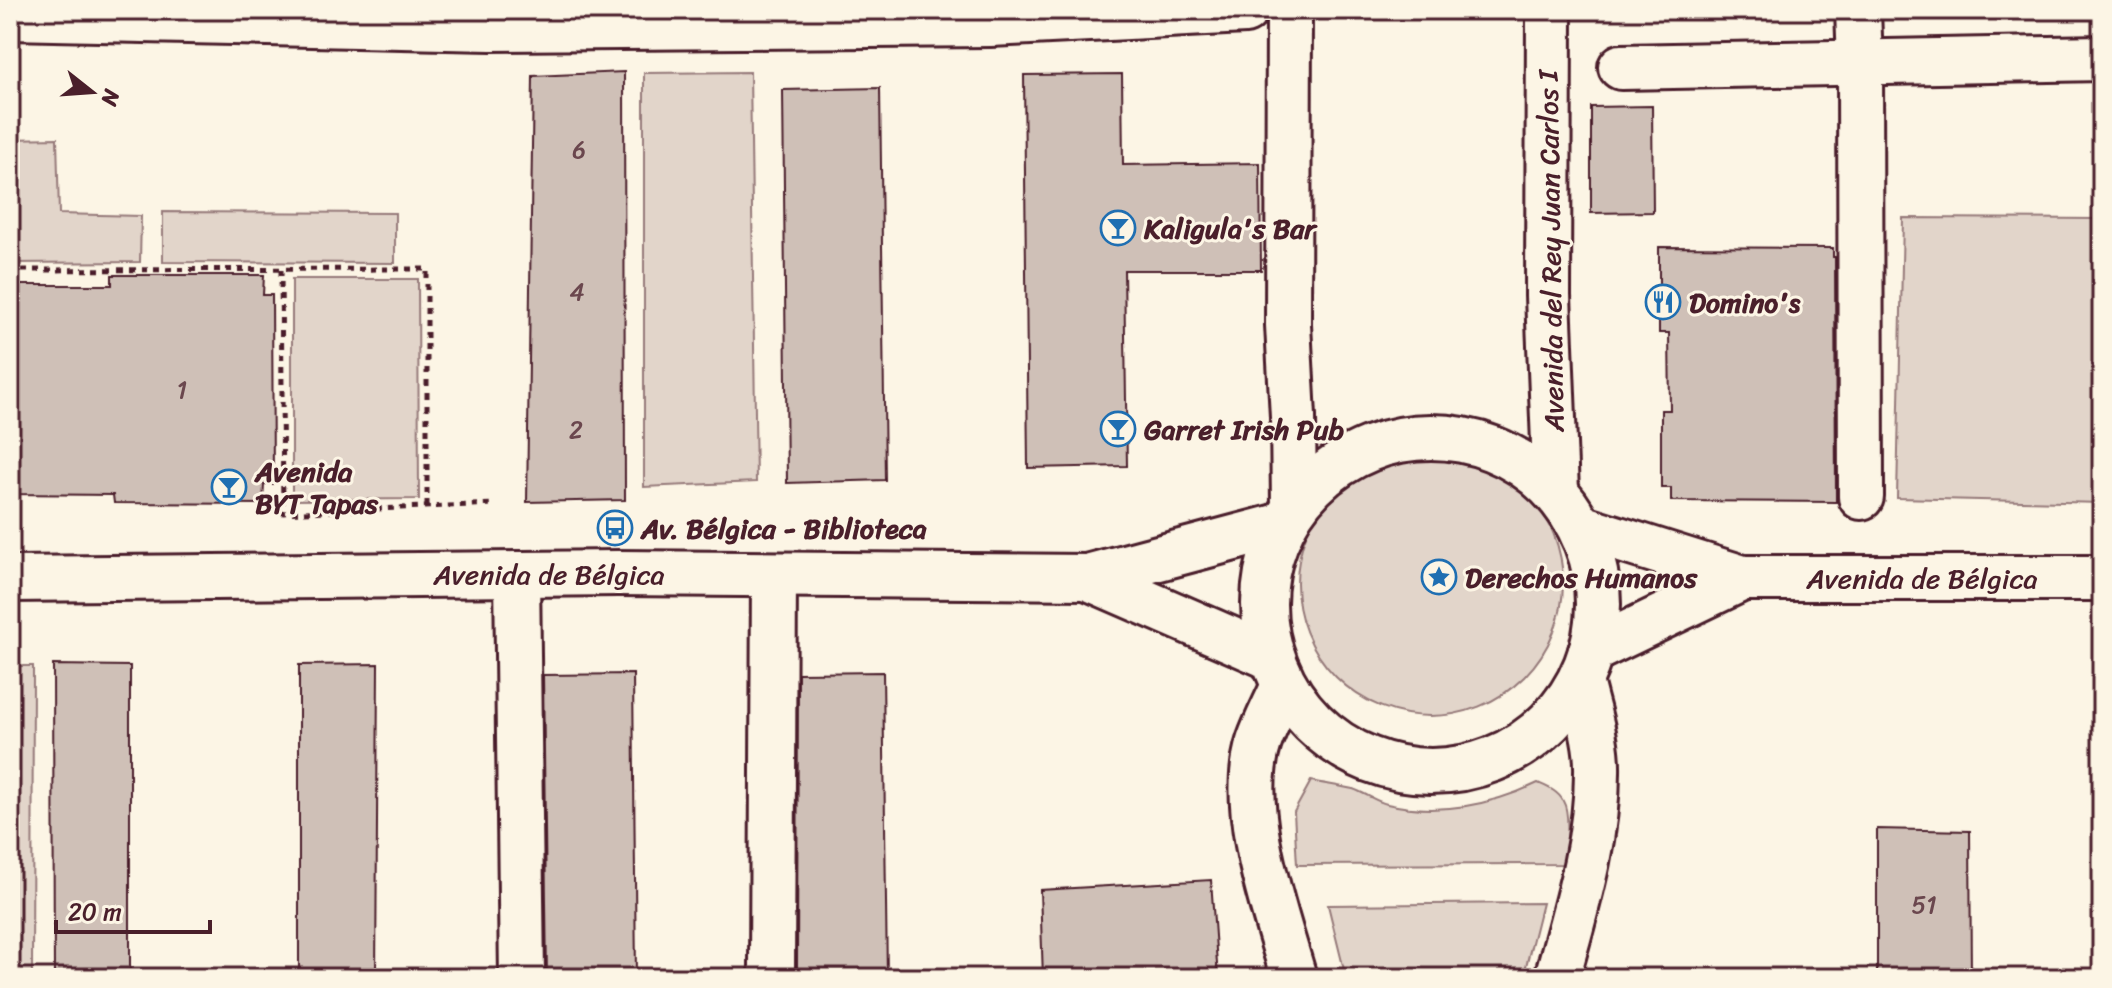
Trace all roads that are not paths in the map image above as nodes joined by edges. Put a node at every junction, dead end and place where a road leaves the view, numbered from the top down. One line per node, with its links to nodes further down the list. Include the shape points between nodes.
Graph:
1 (1289, 10): 12 (street)
2 (1549, 10): 10 (street, Avenida del Rey Juan Carlos I, via 1548,296)
3 (1858, 10): 8 (street)
4 (1245, 11): 6 (street)
5 (10, 17): 6 (street, via 491,28)
6 (990, 17)
7 (2102, 58): 8 (street)
8 (1860, 63): 9 (street); 11 (street)
9 (1621, 67)
10 (1556, 492): 12 (street, via 1517,460 1494,450 1471,441 1421,436 1373,447 1328,471); 13 (street)
11 (1861, 497)
12 (1289, 516): 16 (street); 21 (street, via 1270,556 1264,590 1264,624)
13 (1580, 527): 17 (street); 20 (street, via 1597,587 1597,620)
14 (517, 574): 15 (street, Avenida de Bélgica); 19 (street, Avenida de Bélgica); 23 (street)
15 (774, 575): 16 (street, Avenida de Bélgica); 22 (street)
16 (1087, 577): 21 (street)
17 (1743, 578): 18 (street, Avenida de Bélgica); 20 (street)
18 (2102, 578)
19 (10, 579)
20 (1586, 666): 21 (street, via 1549,723 1507,753 1458,769 1407,770 1357,755 1315,725); 25 (street, via 1597,772 1592,833)
21 (1278, 671): 24 (street, via 1254,766 1253,792 1260,852)
22 (772, 970)
23 (522, 978)
24 (1294, 978)
25 (1557, 978)

